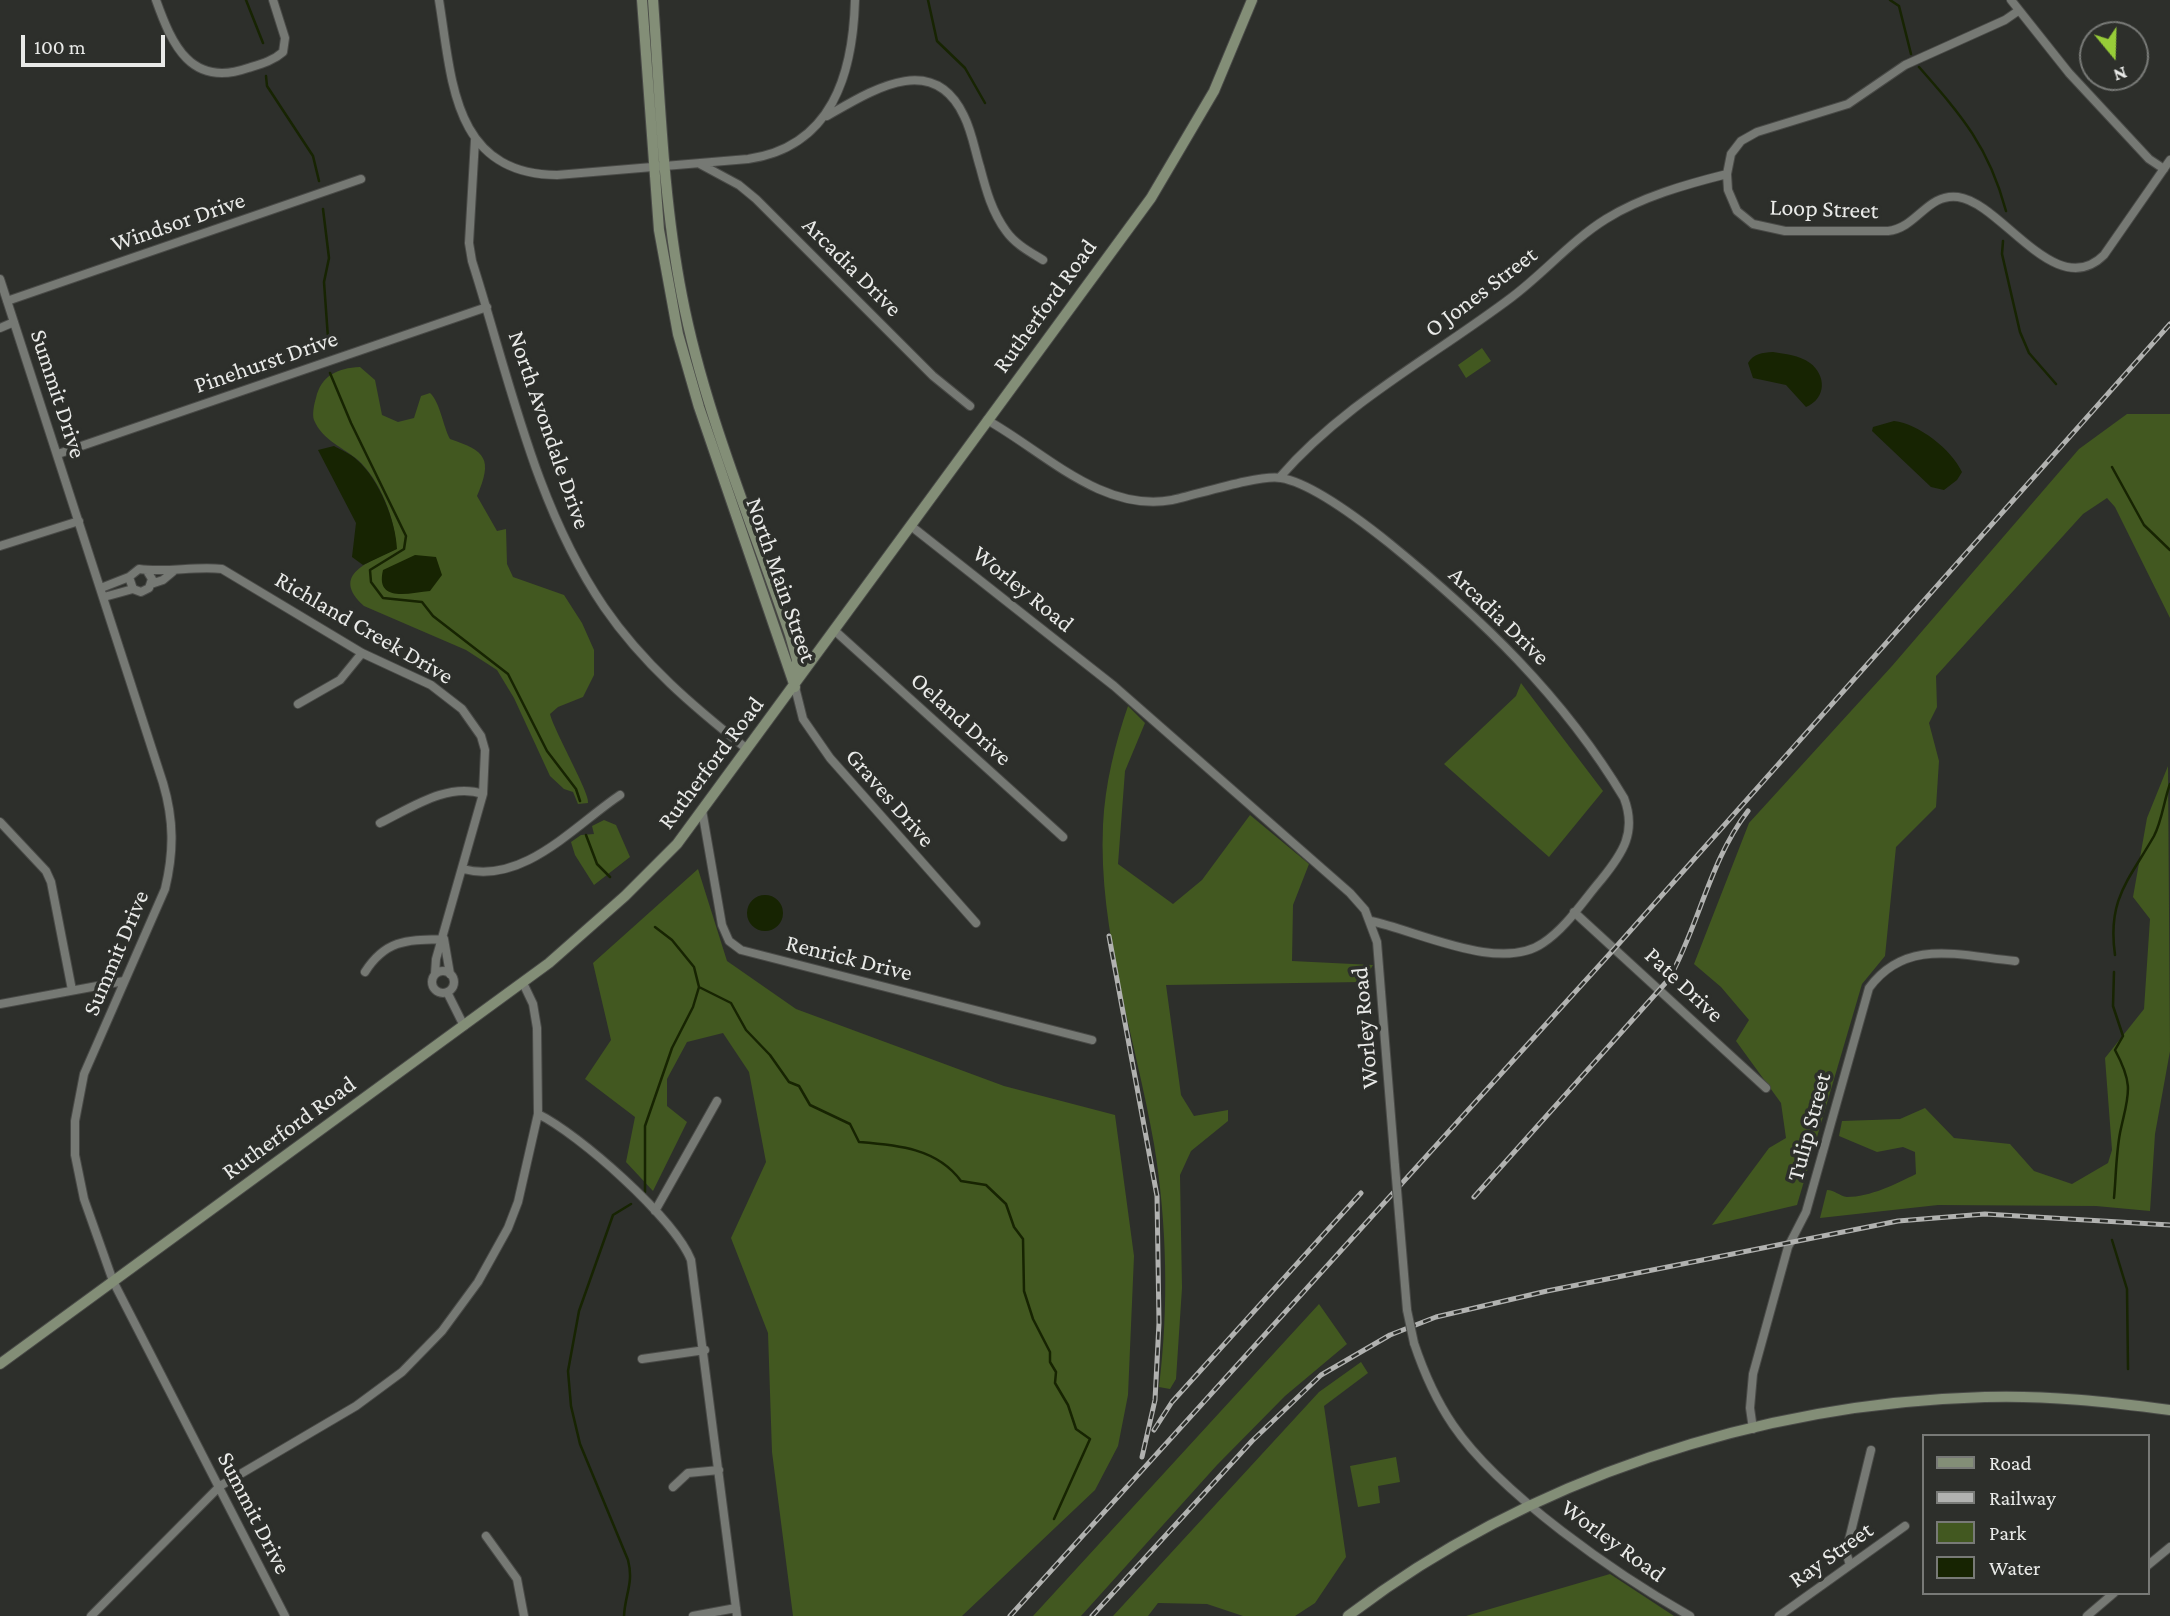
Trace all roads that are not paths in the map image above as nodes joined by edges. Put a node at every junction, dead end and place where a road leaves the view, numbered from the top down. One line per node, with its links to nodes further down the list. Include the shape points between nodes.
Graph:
1 (156, 0): 2 (street, via 179,52 204,70 225,73 270,61 283,52 285,38)
2 (273, 0)
3 (439, 0): 11 (street, via 456,99)
4 (642, 0): 14 (street, North Main Street)
5 (653, 0): 14 (street, North Main Street)
6 (855, 0): 10 (street, via 848,66)
7 (1252, 0): 27 (street, Rutherford Road, via 1214,91 1169,170)
8 (2011, 0): 9 (street)
9 (2018, 11): 15 (street, via 2069,73 2149,159); 16 (street, via 1905,65 1848,104 1745,138 1731,154)
10 (827, 116): 13 (street, via 809,134 774,153); 18 (street, via 869,91 899,81 922,81 944,91 965,118 995,215 1014,241)
11 (475, 140): 14 (street, via 504,163 542,175); 21 (street, North Avondale Drive, via 469,243)
12 (2170, 160): 15 (street, Loop Street)
13 (700, 164): 14 (street); 25 (street, Arcadia Drive, via 756,199 933,376)
14 (661, 168): 24 (street, North Main Street, via 682,297); 26 (street, North Main Street, via 664,266)
15 (2164, 169): 16 (street, Loop Street, via 2104,255 2081,268 2039,253 1984,210 1957,197 1930,203 1897,230 1785,231 1757,226 1737,211)
16 (1727, 174): 29 (street, O Jones Street, via 1605,219 1514,296 1336,422)
17 (361, 179): 20 (street, Windsor Drive)
18 (1043, 260)
19 (0, 279): 20 (street, Summit Drive)
20 (7, 301): 22 (street, Summit Drive)
21 (486, 307): 28 (street, Pinehurst Drive); 43 (street, North Avondale Drive, via 539,475 585,578 621,630 659,673)
22 (14, 322): 23 (street); 28 (street, Summit Drive)
23 (0, 328)
24 (711, 403): 26 (street); 41 (street, North Main Street, via 790,635 797,660)
25 (970, 406)
26 (699, 407): 41 (street, North Main Street)
27 (987, 420): 29 (street, via 1064,471 1127,498 1170,500); 31 (street, Rutherford Road)
28 (58, 454): 30 (street, Summit Drive)
29 (1280, 477): 51 (street, Arcadia Drive, via 1346,510 1442,586 1543,686 1613,781 1629,810 1630,834 1619,856)
30 (79, 522): 32 (street); 38 (street, Summit Drive)
31 (911, 526): 39 (street, Rutherford Road); 52 (street, Worley Road, via 1114,686 1350,892)
32 (0, 546)
33 (175, 570): 34 (street, Richland Creek Drive); 36 (street, Richland Creek Drive); 40 (street, Richland Creek Drive, via 222,569)
34 (147, 571): 35 (street, Richland Creek Drive, via 134,570); 36 (street)
35 (129, 577): 37 (street); 38 (street, Richland Creek Drive)
36 (151, 584): 37 (street, Richland Creek Drive, via 141,592)
37 (133, 589): 38 (street, Richland Creek Drive)
38 (102, 593): 59 (street, Summit Drive, via 172,821 171,861 164,889)
39 (834, 630): 41 (street, Rutherford Road); 49 (street, Oeland Drive)
40 (362, 653): 42 (street, via 340,680); 44 (street, Richland Creek Drive, via 431,685 450,697 472,721 485,750)
41 (795, 687): 43 (street, Rutherford Road); 53 (street, Graves Drive, via 803,719 830,758)
42 (298, 704)
43 (747, 749): 46 (street, Rutherford Road)
44 (483, 794): 48 (street, via 471,790 443,793); 50 (street, Richland Creek Drive)
45 (620, 795): 50 (street, via 523,863 495,872)
46 (702, 810): 60 (street, Rutherford Road, via 677,844 625,896); 65 (street, Renrick Drive, via 722,925 729,941 741,950)
47 (0, 822): 61 (street, via 51,882)
48 (380, 822)
49 (1063, 837)
50 (463, 869): 54 (street, Richland Creek Drive)
51 (1574, 912): 52 (street, Arcadia Drive, via 1546,941 1519,952 1467,949); 66 (street, Pate Drive)
52 (1371, 921): 80 (street, Worley Road, bridge, via 1377,942 1407,1310 1414,1343 1432,1390 1454,1427)
53 (976, 923)
54 (444, 939): 56 (street, via 387,948); 57 (street, Richland Creek Drive); 58 (street, Richland Creek Drive)
55 (2015, 961): 75 (street, Tulip Street, via 1916,955 1888,967 1869,988 1806,1212 1788,1247 1752,1374)
56 (365, 972)
57 (435, 974): 58 (street); 62 (street, via 434,989)
58 (450, 974): 62 (street, Richland Creek Drive, via 453,984)
59 (124, 981): 61 (street); 70 (street, Summit Drive, via 84,1074 75,1121 75,1155 84,1199)
60 (523, 983): 64 (street, Rutherford Road); 68 (street, via 537,1028)
61 (72, 990): 63 (street)
62 (447, 992): 64 (street)
63 (0, 1004)
64 (464, 1026): 70 (street, Rutherford Road)
65 (1092, 1041)
66 (1766, 1088)
67 (717, 1101): 69 (street)
68 (538, 1114): 69 (street, via 581,1141); 78 (street, via 524,1181 508,1228 478,1282 442,1331 373,1395)
69 (655, 1211): 71 (street, via 691,1260)
70 (113, 1281): 73 (street, Rutherford Road); 78 (street, Summit Drive)
71 (705, 1350): 72 (street); 77 (street)
72 (642, 1359)
73 (0, 1364)
74 (2170, 1410): 75 (street, via 1986,1397 1879,1406)
75 (1753, 1429): 80 (street, via 1618,1469)
76 (1871, 1450): 85 (street, via 1846,1552)
77 (719, 1470): 79 (street, via 688,1473); 87 (street)
78 (220, 1486): 88 (street); 89 (street, Summit Drive)
79 (673, 1487)
80 (1532, 1506): 92 (street, via 1432,1559); 93 (street, Worley Road, via 1633,1581)
81 (1905, 1526): 85 (street, Ray Street)
82 (486, 1536): 90 (street, via 517,1579)
83 (2170, 1547): 84 (street)
84 (2149, 1564)
85 (1850, 1566): 94 (street, Ray Street)
86 (2112, 1595): 95 (street)
87 (736, 1612): 91 (street)
88 (91, 1616)
89 (285, 1616)
90 (524, 1616)
91 (693, 1616)
92 (1348, 1616)
93 (1690, 1616)
94 (1779, 1616)
95 (2087, 1616)

